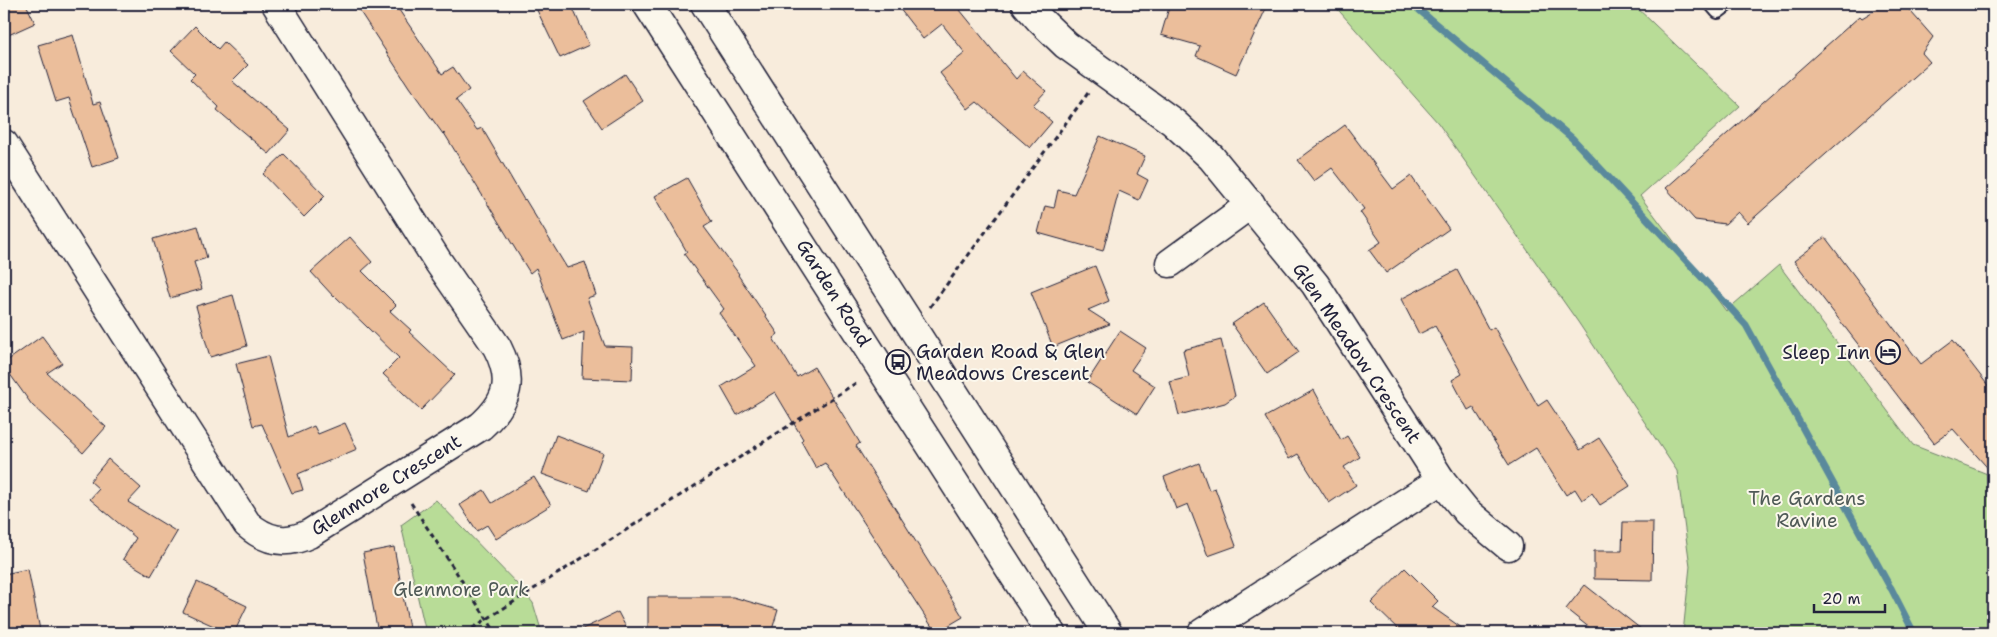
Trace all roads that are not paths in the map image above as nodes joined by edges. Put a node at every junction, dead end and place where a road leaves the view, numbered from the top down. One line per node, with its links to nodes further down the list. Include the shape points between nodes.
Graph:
1 (276, 4): 7 (street, Glenmore Crescent, via 437,260 498,347 508,374 502,403 481,426 309,534 298,539 275,540 247,524)
2 (648, 4): 12 (street, Garden Road)
3 (705, 4): 13 (street)
4 (1026, 4): 8 (street, Glen Meadow Crescent, via 1066,45 1188,134)
5 (1712, 4): 6 (lane, via 1718,11)
6 (1726, 4)
7 (4, 144)
8 (1251, 204): 9 (street); 10 (street, Glen Meadow Crescent, via 1315,284)
9 (1170, 263)
10 (1441, 480): 11 (street, Glen Meadow Crescent, via 1467,512); 14 (street)
11 (1508, 546)
12 (1051, 633)
13 (1108, 633)
14 (1202, 633)

